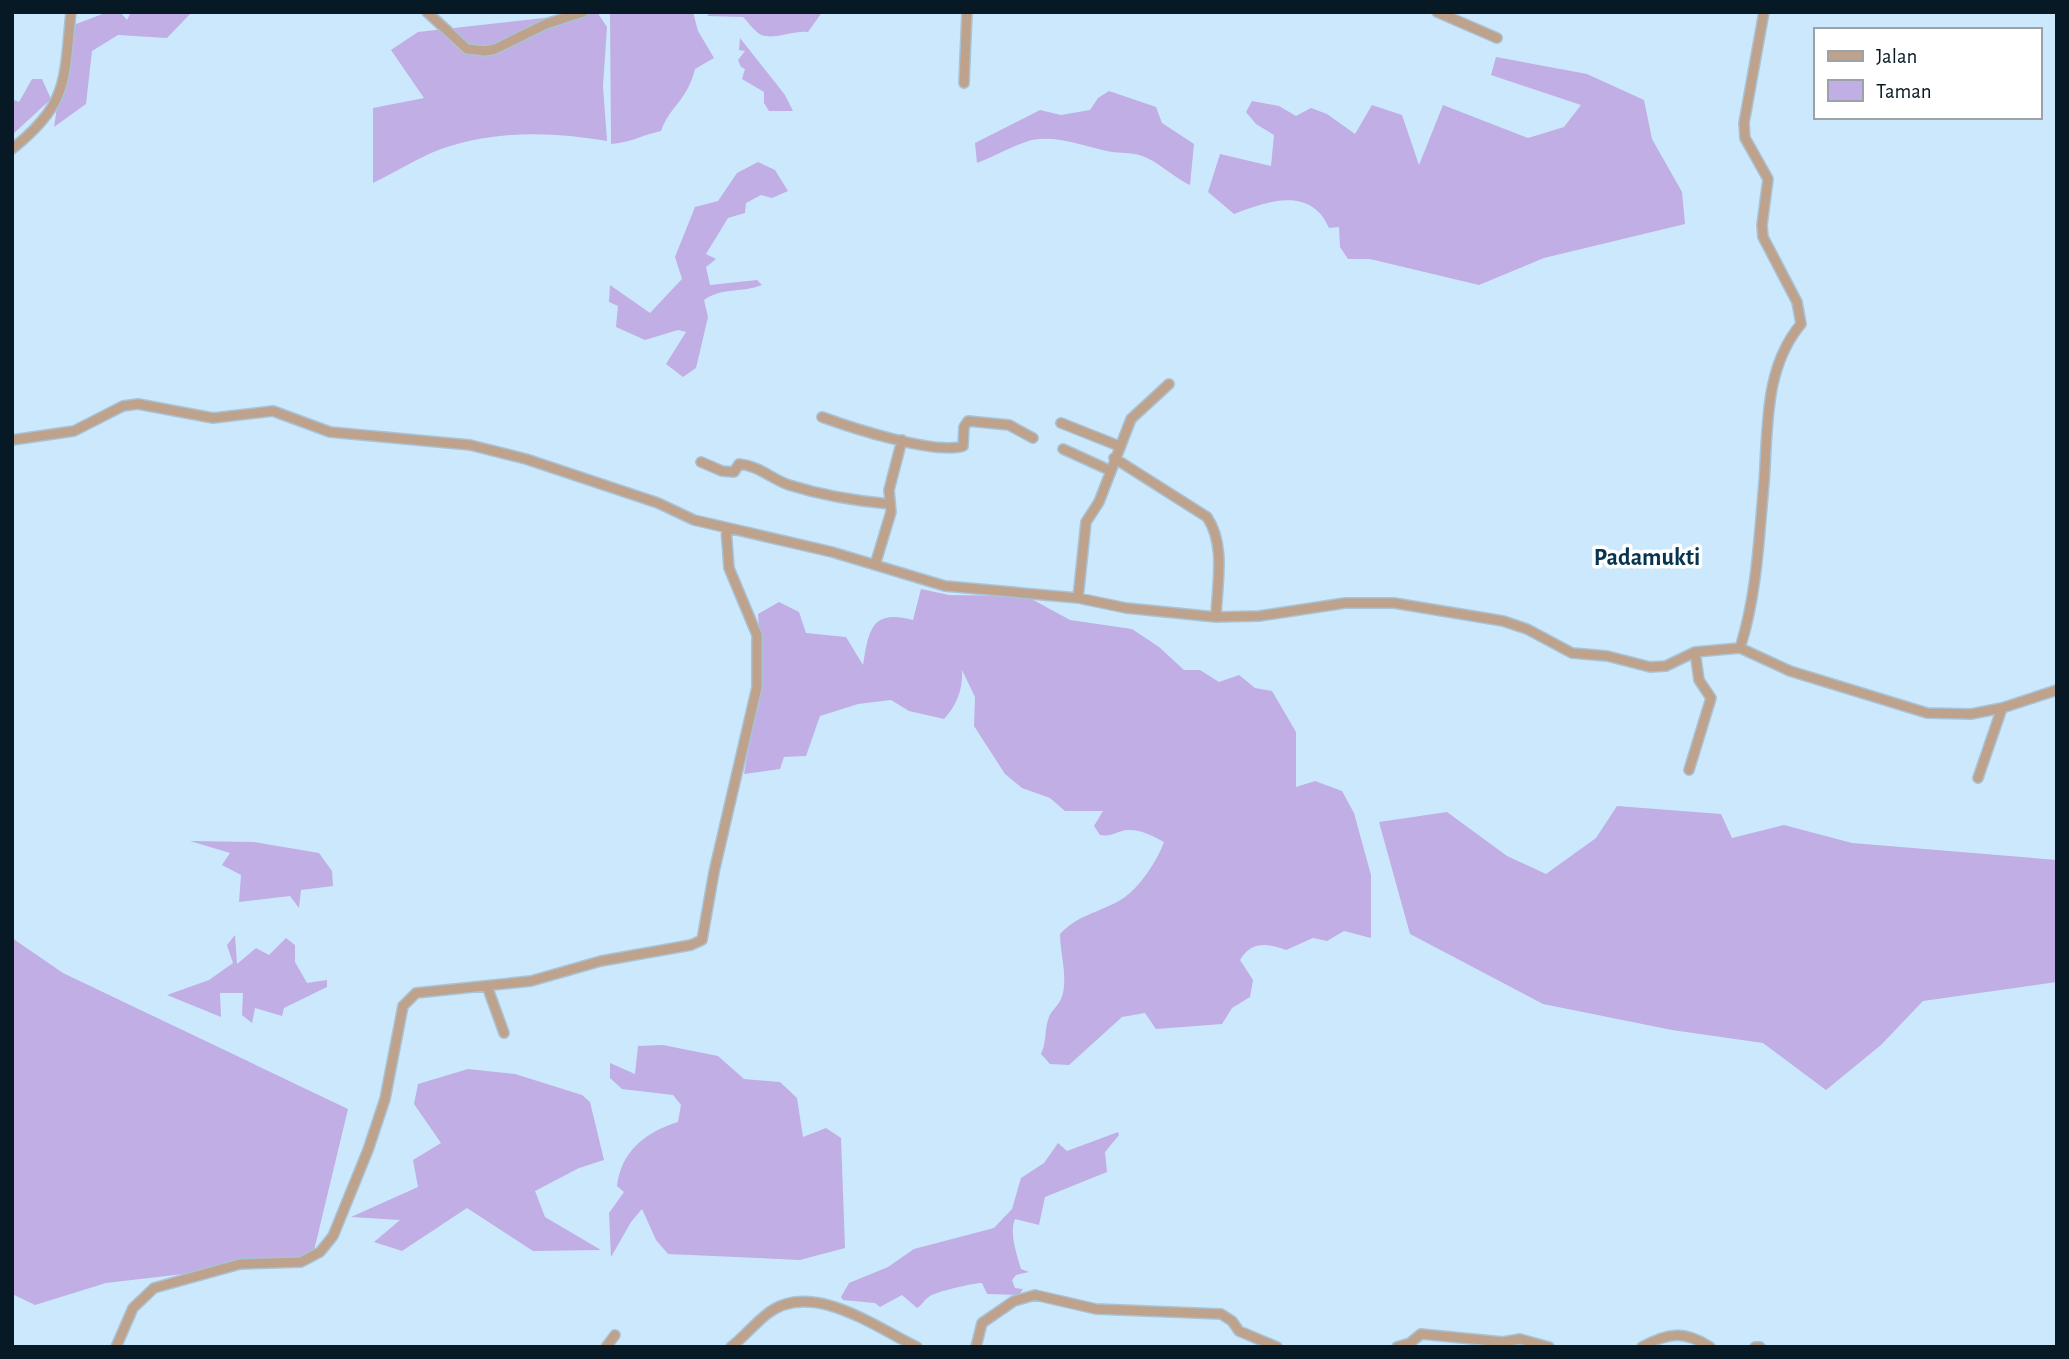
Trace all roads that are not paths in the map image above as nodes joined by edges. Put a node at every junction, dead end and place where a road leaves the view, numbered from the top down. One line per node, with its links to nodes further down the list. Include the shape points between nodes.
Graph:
1 (71, 12): 9 (street, via 65,82 53,109)
2 (427, 12): 3 (street, via 467,49 485,51)
3 (583, 12)
4 (967, 12): 8 (street)
5 (1437, 12): 7 (street)
6 (1764, 12): 26 (street, via 1744,135 1768,179 1763,237 1797,302 1801,324 1783,349 1770,399 1750,611)
7 (1497, 38)
8 (964, 83)
9 (12, 149)
10 (1169, 384): 16 (street, via 1132,417)
11 (822, 417): 15 (street)
12 (1061, 423): 16 (street)
13 (1033, 438): 15 (street, via 1009,425 968,421 960,447 943,449)
14 (12, 440): 22 (street, via 74,431 123,406 138,404 213,418 273,411 330,432 470,445 526,459)
15 (902, 440): 21 (street, via 889,490)
16 (1119, 446): 18 (street)
17 (1063, 449): 20 (street)
18 (1114, 458): 20 (street); 25 (street, via 1207,517 1216,530)
19 (701, 462): 21 (street, via 734,472 739,464 755,466 823,495)
20 (1109, 470): 24 (street, via 1086,522)
21 (890, 504): 23 (street)
22 (726, 528): 23 (street); 32 (street, via 729,568 757,635 757,687 702,940 531,981)
23 (875, 565): 24 (street, via 945,586)
24 (1078, 598): 25 (street)
25 (1216, 617): 27 (street, via 1394,603 1503,621 1572,653 1650,667 1666,666)
26 (1740, 648): 27 (street); 29 (street, via 1790,671 1908,709 1960,715)
27 (1695, 652): 30 (street, via 1699,680 1711,700)
28 (2057, 690): 29 (street)
29 (2002, 708): 31 (street)
30 (1689, 770)
31 (1978, 778)
32 (487, 986): 33 (street); 35 (street, via 416,993 407,999 381,1111 333,1236 320,1252 301,1262 240,1264 154,1288 133,1308)
33 (504, 1033)
34 (615, 1335): 36 (street)
35 (116, 1347)
36 (606, 1347)
37 (731, 1347): 38 (street, via 767,1313 790,1303 819,1302 845,1310)
38 (917, 1347)
39 (976, 1347): 40 (street, via 982,1323 1014,1301 1035,1295 1096,1309 1221,1314 1240,1331)
40 (1277, 1347)
41 (1397, 1347): 42 (street, via 1422,1334 1503,1342 1520,1339)
42 (1549, 1347)
43 (1642, 1347): 44 (street, via 1661,1337 1685,1335 1700,1338)
44 (1710, 1347)

